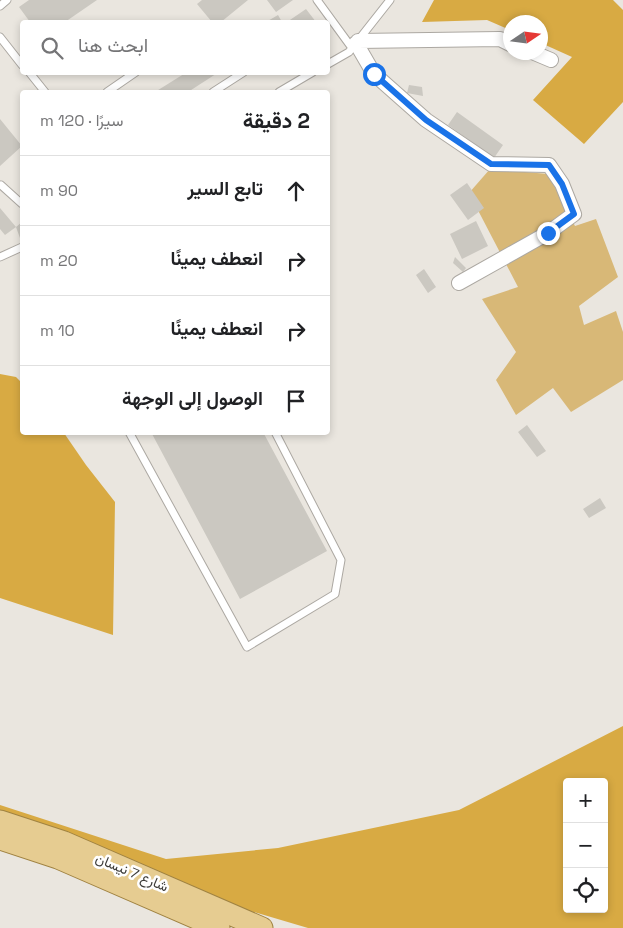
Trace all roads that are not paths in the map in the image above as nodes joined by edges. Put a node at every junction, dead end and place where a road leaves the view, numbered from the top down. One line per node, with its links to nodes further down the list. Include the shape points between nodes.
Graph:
1 (7, 0): 5 (lane)
2 (317, 0): 8 (lane)
3 (390, 0): 4 (lane)
4 (384, 4): 8 (lane)
5 (0, 6)
6 (0, 36): 11 (lane)
7 (503, 40): 8 (street)
8 (355, 44): 12 (lane); 25 (street, via 374,74 426,120 491,164 549,165 562,184 574,214 548,233)
9 (548, 59): 10 (street)
10 (551, 60)
11 (20, 62)
12 (330, 63)
13 (31, 75): 17 (lane)
14 (132, 75): 18 (lane)
15 (240, 75): 19 (lane)
16 (309, 75): 20 (lane)
17 (43, 90)
18 (110, 90)
19 (218, 90)
20 (282, 90)
21 (0, 185): 22 (lane)
22 (20, 202)
23 (20, 248): 24 (lane)
24 (1, 255)
25 (459, 283)
26 (131, 435): 27 (lane, via 247,647 335,594 341,560)
27 (276, 435)
28 (0, 821): 31 (main road, شارع 7 نيسان, via 64,842)
29 (0, 840): 30 (main road, شارع 7 نيسان, via 58,858)
30 (219, 928)
31 (262, 928)

